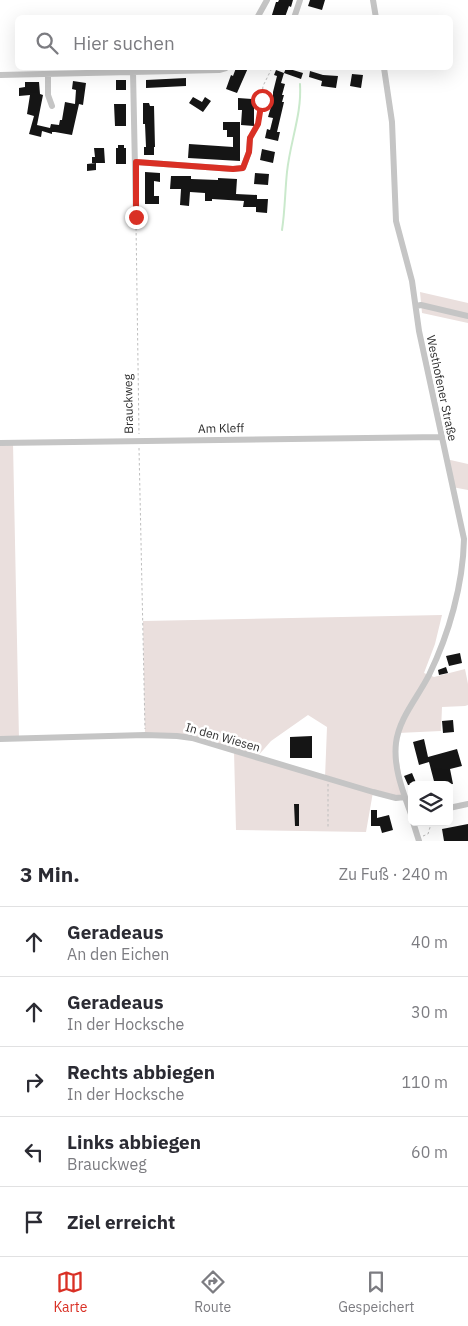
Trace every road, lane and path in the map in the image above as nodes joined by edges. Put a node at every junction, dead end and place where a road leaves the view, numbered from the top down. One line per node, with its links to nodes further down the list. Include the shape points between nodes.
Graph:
1 (267, 0): 4 (street)
2 (300, 0): 5 (street)
3 (373, 0): 6 (street)
4 (259, 15)
5 (295, 15)
6 (376, 15)
7 (219, 70): 10 (street)
8 (271, 70): 14 (path, via 263,86 258,124)
9 (384, 70): 17 (street, Westhofener Straße, via 392,122 396,221)
10 (133, 72): 11 (street); 15 (street)
11 (48, 74): 12 (street); 13 (street, via 48,96)
12 (0, 75)
13 (52, 106)
14 (250, 138): 15 (street, via 243,168)
15 (136, 162): 16 (street)
16 (136, 217): 20 (path, Brauckweg)
17 (416, 306): 18 (street); 19 (street, Westhofener Straße)
18 (468, 316)
19 (442, 437): 20 (street, Am Kleff); 22 (street, Westhofener Straße)
20 (139, 440): 21 (street, Am Kleff); 23 (path, Brauckweg)
21 (0, 443)
22 (466, 560): 26 (street, Westhofener Straße, via 442,642 398,733 397,768)
23 (145, 735): 24 (street, In den Wiesen); 25 (street, In den Wiesen, via 192,738)
24 (0, 739)
25 (327, 778): 26 (street, In den Wiesen, via 396,798); 32 (path)
26 (405, 797): 28 (street, Westhofener Straße)
27 (468, 804): 29 (street)
28 (408, 806)
29 (453, 807)
30 (415, 826): 33 (street)
31 (430, 826): 33 (path, via 428,834)
32 (328, 829)
33 (421, 838)

